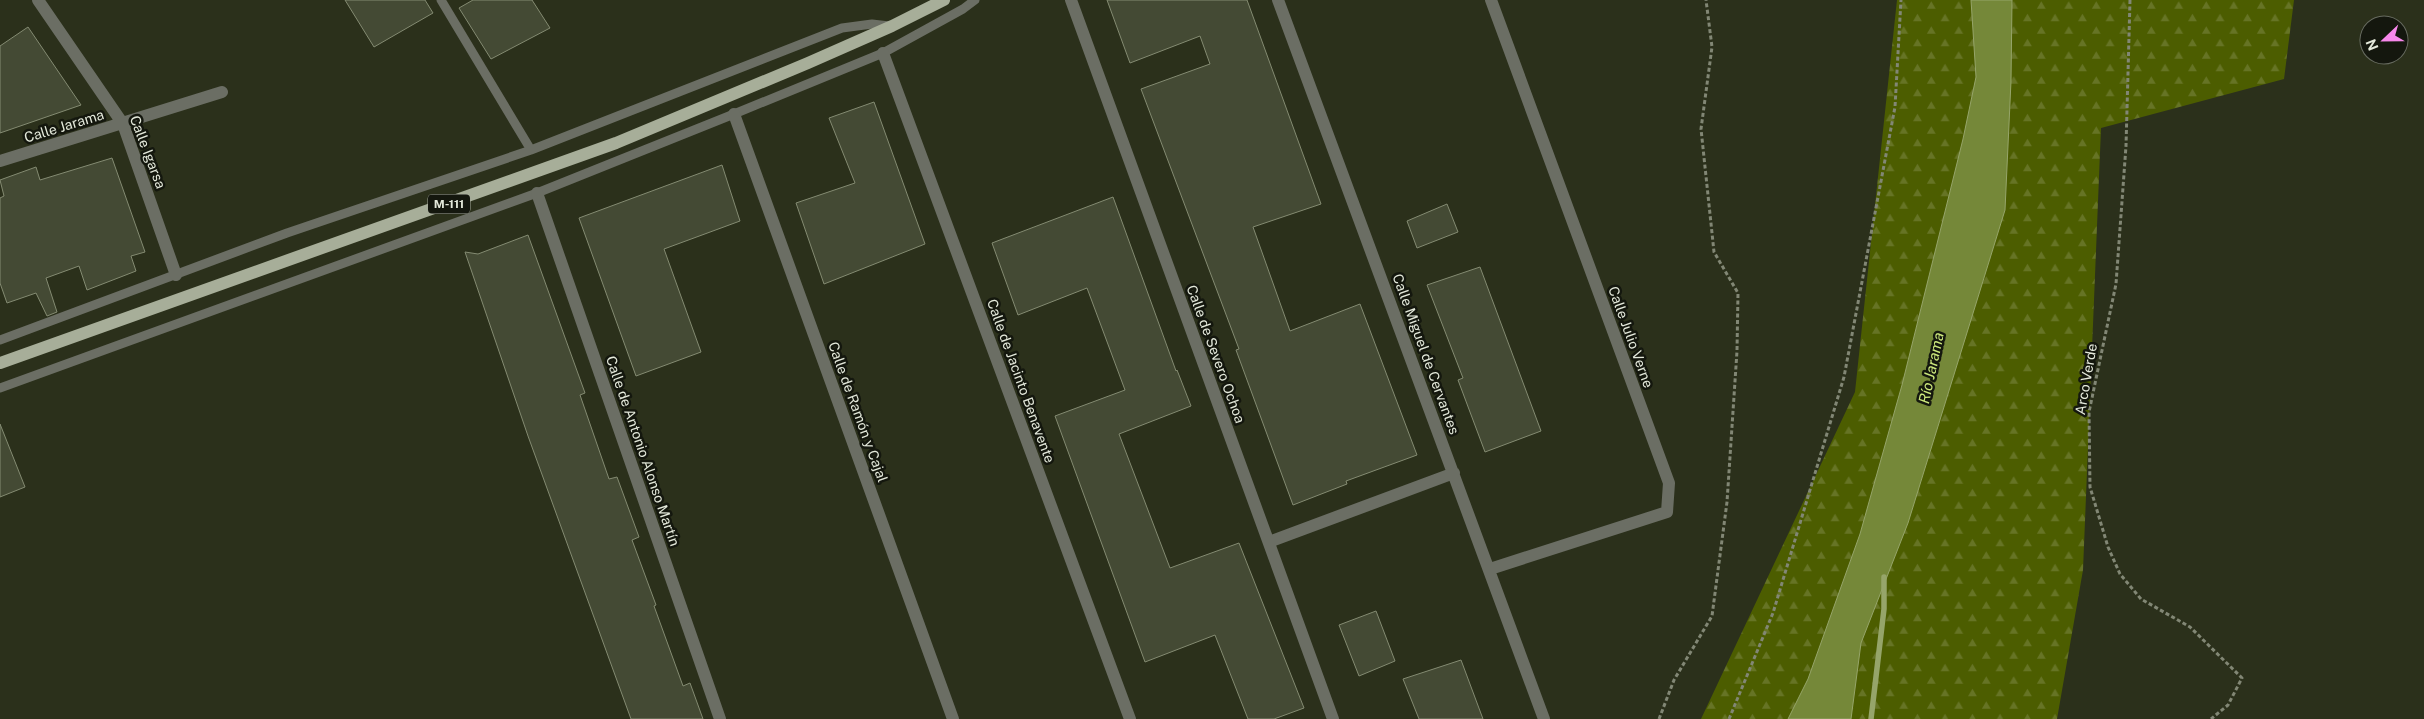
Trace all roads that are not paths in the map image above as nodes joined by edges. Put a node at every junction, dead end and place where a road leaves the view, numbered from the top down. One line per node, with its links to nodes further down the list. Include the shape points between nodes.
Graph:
1 (38, 0): 12 (street, Calle Igarsa)
2 (441, 0): 13 (lane)
3 (944, 0): 8 (main road, M-111)
4 (975, 0): 9 (lane)
5 (1071, 0): 21 (street, Calle de Severo Ochoa)
6 (1278, 0): 20 (street, Calle Miguel de Cervantes)
7 (1490, 0): 22 (street, Calle Julio Verne, via 1669,483 1667,512)
8 (892, 26): 13 (lane, via 872,24 842,28); 18 (main road, M-111, via 616,143)
9 (883, 53): 11 (lane); 25 (street, Calle de Jacinto Benavente)
10 (222, 92): 12 (street, Calle Jarama)
11 (734, 114): 15 (lane); 24 (street, Calle de Ramón y Cajal)
12 (123, 124): 14 (street, Calle Jarama); 16 (street, Calle Igarsa)
13 (531, 150): 16 (lane, via 287,233)
14 (0, 161)
15 (537, 193): 19 (lane); 23 (street, Calle de Antonio Alonso Martín)
16 (176, 276): 17 (lane)
17 (0, 340)
18 (0, 363)
19 (0, 388)
20 (1454, 473): 21 (street); 22 (street, Calle Miguel de Cervantes)
21 (1269, 542): 26 (street, Calle de Severo Ochoa)
22 (1490, 569): 27 (street, Calle Miguel de Cervantes)
23 (720, 719)
24 (953, 719)
25 (1130, 719)
26 (1333, 719)
27 (1544, 719)

